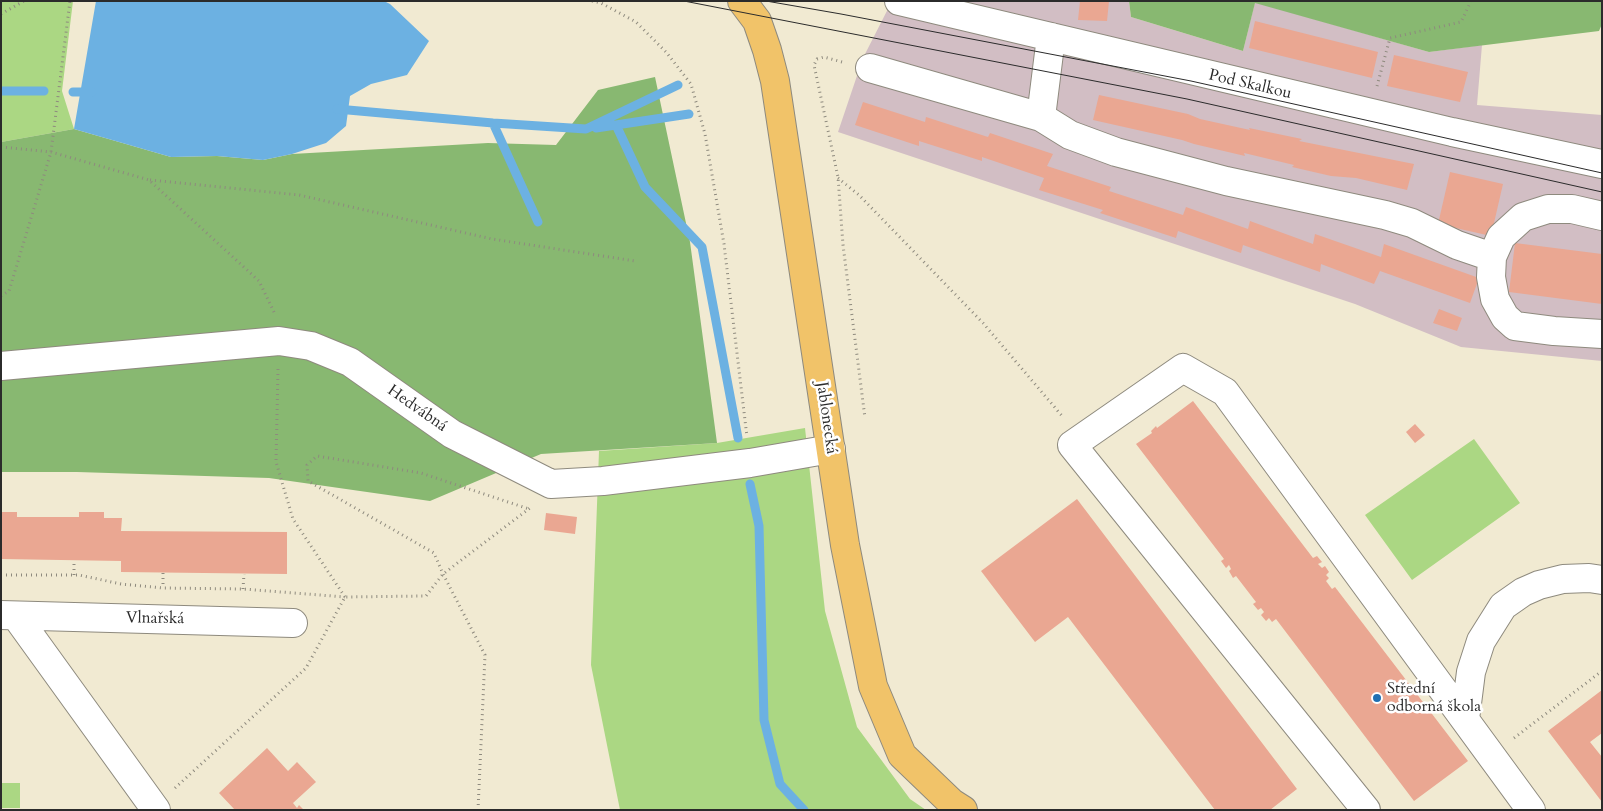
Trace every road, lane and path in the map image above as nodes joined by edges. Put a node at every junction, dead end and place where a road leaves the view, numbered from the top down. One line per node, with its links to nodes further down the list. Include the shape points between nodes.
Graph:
1 (24, 1): 7 (path)
2 (70, 1): 13 (path)
3 (592, 1): 27 (path, via 636,22 666,52 691,84 705,134 724,244)
4 (742, 1): 26 (main road, Jablonecká, via 757,21 775,81)
5 (899, 1): 8 (street, Pod Skalkou)
6 (1471, 1): 10 (path, via 1461,22 1390,38)
7 (1, 14)
8 (1051, 37): 10 (street, Pod Skalkou); 11 (street)
9 (870, 68): 11 (street); 15 (path, via 824,57 817,59 814,65)
10 (1370, 113): 14 (street, Pod Skalkou)
11 (1041, 117): 18 (street, via 1070,135 1116,152 1226,181 1385,215)
12 (1, 146): 13 (path)
13 (51, 152): 16 (path); 20 (path, via 9,291)
14 (1602, 164)
15 (838, 177): 24 (path, via 843,245); 25 (path, via 860,195 983,323)
16 (149, 180): 19 (path, via 299,195 492,239); 22 (path, via 259,281 279,323)
17 (1602, 216): 18 (street, via 1572,209 1548,209 1523,217 1501,237)
18 (1492, 257): 21 (street, via 1495,300 1504,317 1515,326)
19 (634, 261)
20 (1, 296)
21 (1602, 334)
22 (279, 341): 23 (street, Hedvábná); 27 (street, Hedvábná, via 311,346 350,362 452,434 551,484 604,482); 37 (path, via 276,462 293,519)
23 (1, 366)
24 (865, 418)
25 (1081, 438): 41 (street, via 1183,368 1225,392); 46 (street, via 1072,444)
26 (831, 449): 27 (street, Hedvábná); 45 (main road, Jablonecká, via 845,545 873,686 902,755)
27 (750, 463)
28 (74, 560): 33 (path)
29 (163, 573): 35 (path)
30 (1, 574): 33 (path)
31 (244, 574): 36 (path)
32 (443, 574): 32 (path, via 529,509 421,473 317,456 307,465 308,481 434,553); 37 (path, via 426,596); 44 (path, via 485,655)
33 (74, 575): 35 (path)
34 (1602, 580): 41 (street, via 1563,579 1539,585 1503,606 1481,641 1471,672)
35 (163, 588): 36 (path)
36 (243, 589): 37 (path)
37 (346, 597): 43 (path, via 306,668)
38 (9, 615): 39 (street, Vlnařská); 43 (street, Vlnařská)
39 (293, 623)
40 (1602, 671): 42 (path)
41 (1465, 719): 42 (street)
42 (1491, 755): 47 (street)
43 (155, 807)
44 (478, 810)
45 (963, 810)
46 (1366, 810)
47 (1531, 810)

